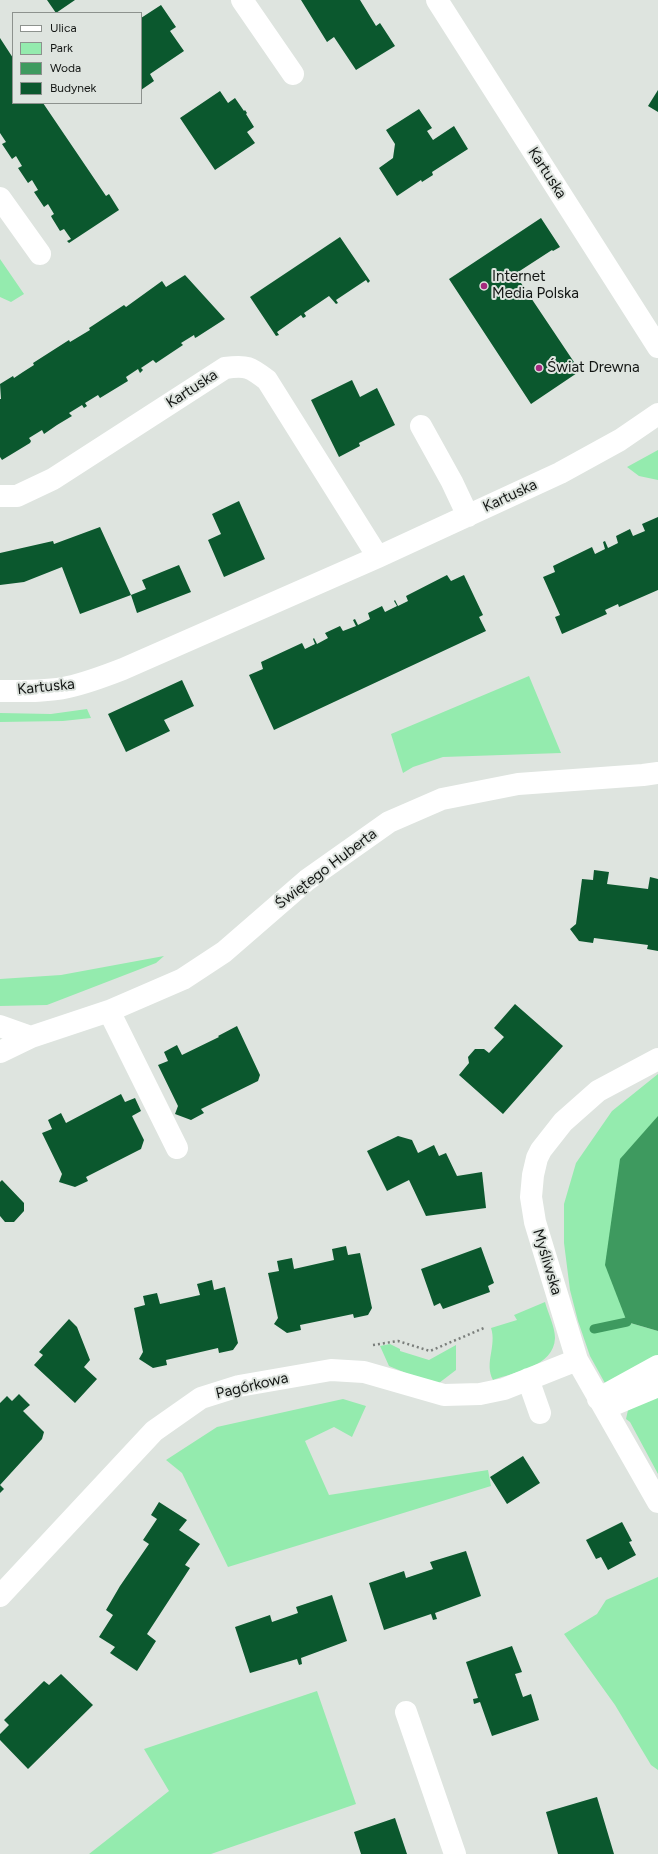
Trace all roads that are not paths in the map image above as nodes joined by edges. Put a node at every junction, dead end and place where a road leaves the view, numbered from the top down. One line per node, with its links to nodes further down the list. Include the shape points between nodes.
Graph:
1 (242, 0): 3 (street)
2 (437, 0): 6 (street, Kartuska)
3 (292, 74)
4 (0, 198): 5 (street)
5 (40, 254)
6 (658, 347)
7 (658, 414): 10 (street, Kartuska, via 620,440 560,473)
8 (421, 426): 10 (street)
9 (0, 496): 11 (street, Kartuska, via 17,496 53,479 225,368 251,368 267,380)
10 (468, 516): 11 (street, Kartuska)
11 (378, 557): 12 (street, Kartuska, via 91,681 67,688 41,691)
12 (0, 691)
13 (658, 773): 14 (street, Świętego Huberta, via 518,784 442,799 389,822 307,880 224,952 183,979)
14 (109, 1012): 16 (street, Świętego Huberta); 19 (street)
15 (0, 1026): 16 (street)
16 (31, 1037): 17 (street, Świętego Huberta)
17 (0, 1052)
18 (658, 1059): 20 (street, Myśliwska, via 598,1091 563,1122 541,1150 536,1161 531,1197 535,1222)
19 (177, 1148)
20 (577, 1360): 22 (street, Pagórkowa); 24 (street, Myśliwska)
21 (658, 1366): 24 (street)
22 (528, 1379): 25 (street); 27 (street, Pagórkowa, via 504,1389 480,1394 444,1395 364,1372 331,1370 239,1386 201,1398 154,1430)
23 (658, 1386): 24 (street, via 615,1403)
24 (601, 1405): 26 (street, Myśliwska)
25 (540, 1413)
26 (658, 1502)
27 (0, 1596)
28 (406, 1712): 29 (street)
29 (454, 1854)

